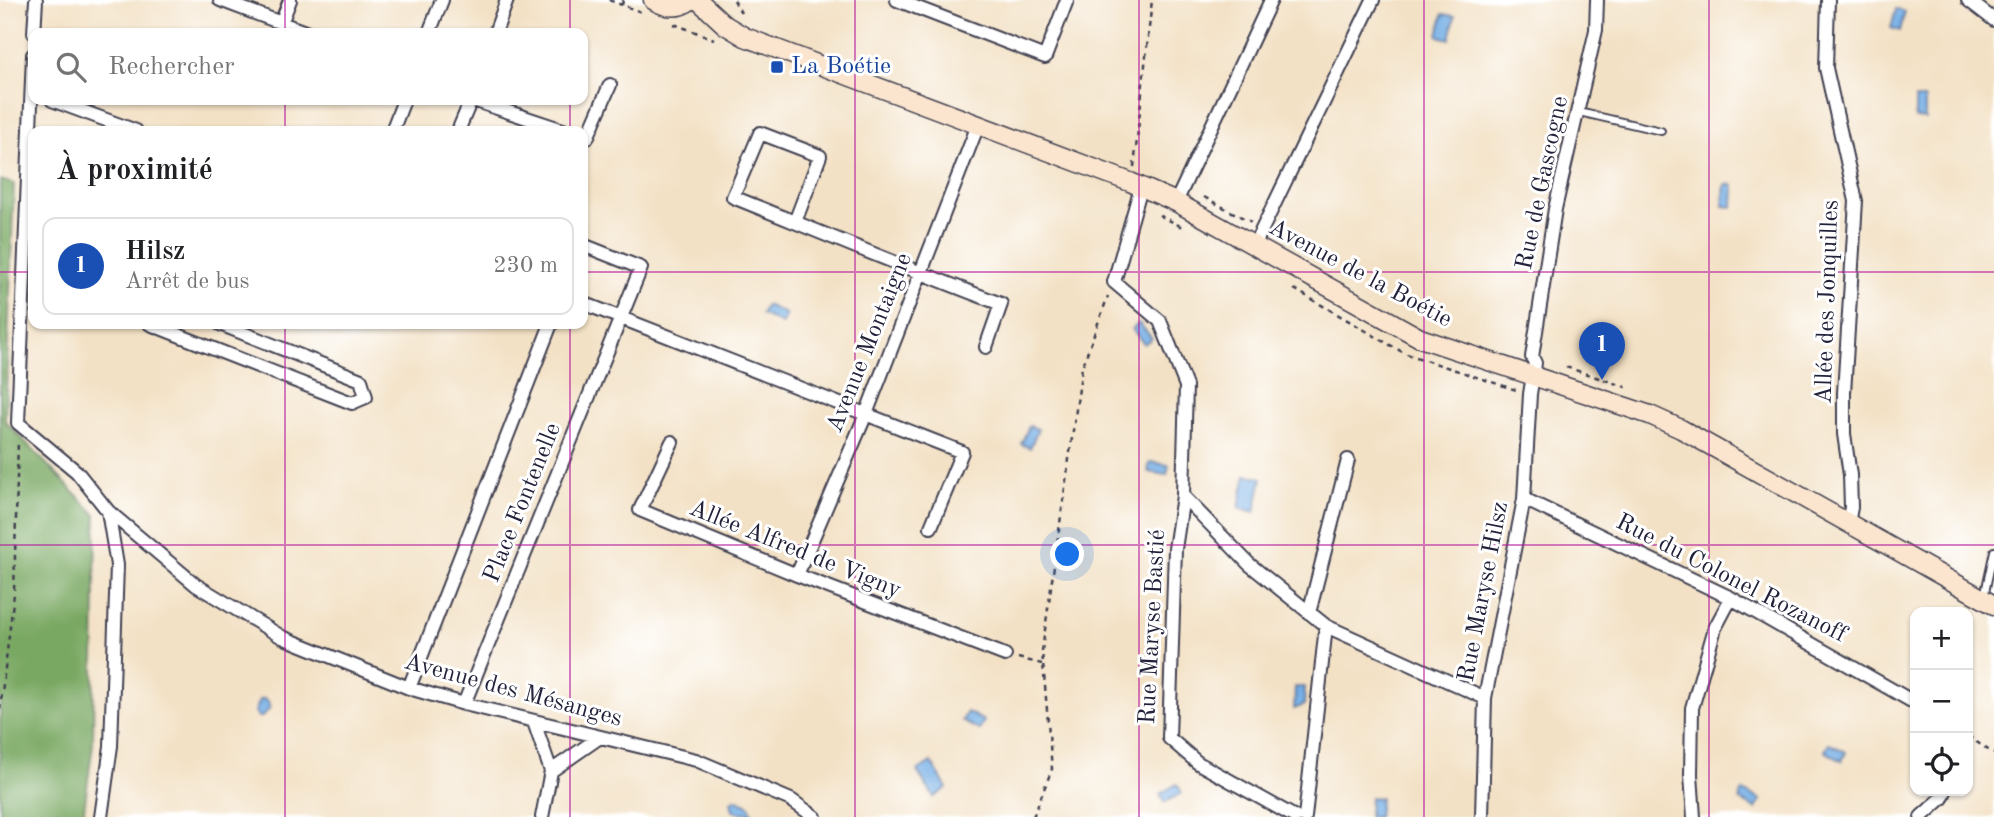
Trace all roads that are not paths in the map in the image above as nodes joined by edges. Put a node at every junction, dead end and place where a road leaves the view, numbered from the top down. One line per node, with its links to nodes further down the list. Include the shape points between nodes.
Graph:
1 (36, 0): 18 (street)
2 (220, 0): 17 (street)
3 (290, 0): 17 (street)
4 (442, 0): 20 (street)
5 (507, 0): 21 (street)
6 (653, 0): 7 (main road, via 676,7)
7 (691, 0)
8 (698, 0): 29 (main road, Avenue de la Boétie, via 745,37)
9 (897, 0): 10 (street, via 1045,57)
10 (1067, 0)
11 (1271, 0): 39 (street)
12 (1373, 0): 41 (street)
13 (1597, 0): 28 (street, Rue de Gascogne, via 1596,30)
14 (1828, 0): 57 (street, Allée des Jonquilles, via 1826,68 1856,201 1844,393 1852,507)
15 (1968, 0): 16 (street)
16 (1994, 20)
17 (281, 23): 19 (street)
18 (34, 28)
19 (294, 28)
20 (431, 28)
21 (497, 28)
22 (610, 85): 36 (street)
23 (31, 105): 30 (street, Avenue des Mésanges)
24 (66, 105): 31 (street)
25 (402, 105): 32 (street)
26 (470, 105): 33 (street)
27 (487, 105): 34 (street)
28 (1579, 112): 35 (lane); 50 (street, Rue de Gascogne, via 1555,209)
29 (978, 125): 37 (main road, Avenue de la Boétie); 43 (street, Avenue Montaigne)
30 (31, 126)
31 (122, 126)
32 (394, 126)
33 (460, 126)
34 (551, 126)
35 (1661, 131)
36 (588, 136)
37 (1137, 178): 39 (main road, Avenue de la Boétie); 54 (street, via 1114,282 1160,321 1186,386)
38 (28, 187): 56 (street, Avenue des Mésanges, via 18,423 77,472)
39 (1180, 195): 41 (main road, Avenue de la Boétie)
40 (795, 222): 40 (street, via 820,156 760,133 733,197); 43 (street)
41 (1254, 246): 50 (main road, Avenue de la Boétie, via 1420,338)
42 (588, 248): 45 (street, Place Fontenelle, via 640,268)
43 (921, 274): 49 (street, via 1001,304); 51 (street, Avenue Montaigne)
44 (588, 305): 45 (street)
45 (621, 318): 51 (street); 69 (street, Place Fontenelle)
46 (163, 329): 47 (street, via 352,403 366,397 361,380)
47 (233, 329)
48 (549, 329): 66 (street, Place Fontenelle)
49 (986, 348)
50 (1533, 366): 55 (street, Rue Maryse Hilsz); 57 (main road, Avenue de la Boétie, via 1681,429)
51 (866, 414): 58 (street, via 962,452); 60 (street, Avenue Montaigne)
52 (672, 442): 60 (street, Allée Alfred de Vigny, via 640,510)
53 (1348, 460): 63 (street)
54 (1183, 496): 63 (street, via 1249,564); 77 (street, Rue Maryse Bastié, via 1175,550 1169,738 1198,763)
55 (1524, 499): 61 (street, Rue du Colonel Rozanoff); 67 (street, Rue Maryse Hilsz)
56 (108, 510): 66 (street, Avenue des Mésanges, via 196,585 282,637); 74 (street, via 117,565 111,746)
57 (1848, 524): 62 (main road, Avenue de la Boétie)
58 (931, 527)
59 (1994, 551): 62 (lane)
60 (797, 575): 65 (street, Allée Alfred de Vigny)
61 (1731, 598): 68 (street, Rue du Colonel Rozanoff); 80 (street, via 1715,628 1692,708)
62 (1989, 602)
63 (1309, 612): 64 (street)
64 (1326, 626): 67 (street); 78 (street)
65 (1004, 655)
66 (409, 688): 69 (street, Avenue des Mésanges)
67 (1485, 698): 79 (street, Rue Maryse Hilsz)
68 (1910, 700)
69 (464, 704): 70 (street, Avenue des Mésanges)
70 (534, 722): 71 (street, Avenue des Mésanges); 72 (street)
71 (600, 737): 72 (street); 76 (street, Avenue des Mésanges, via 695,760 792,800)
72 (551, 771): 75 (street)
73 (1943, 796): 81 (street)
74 (101, 817)
75 (542, 817)
76 (815, 817)
77 (1295, 817)
78 (1305, 817)
79 (1482, 817)
80 (1694, 817)
81 (1921, 817)

